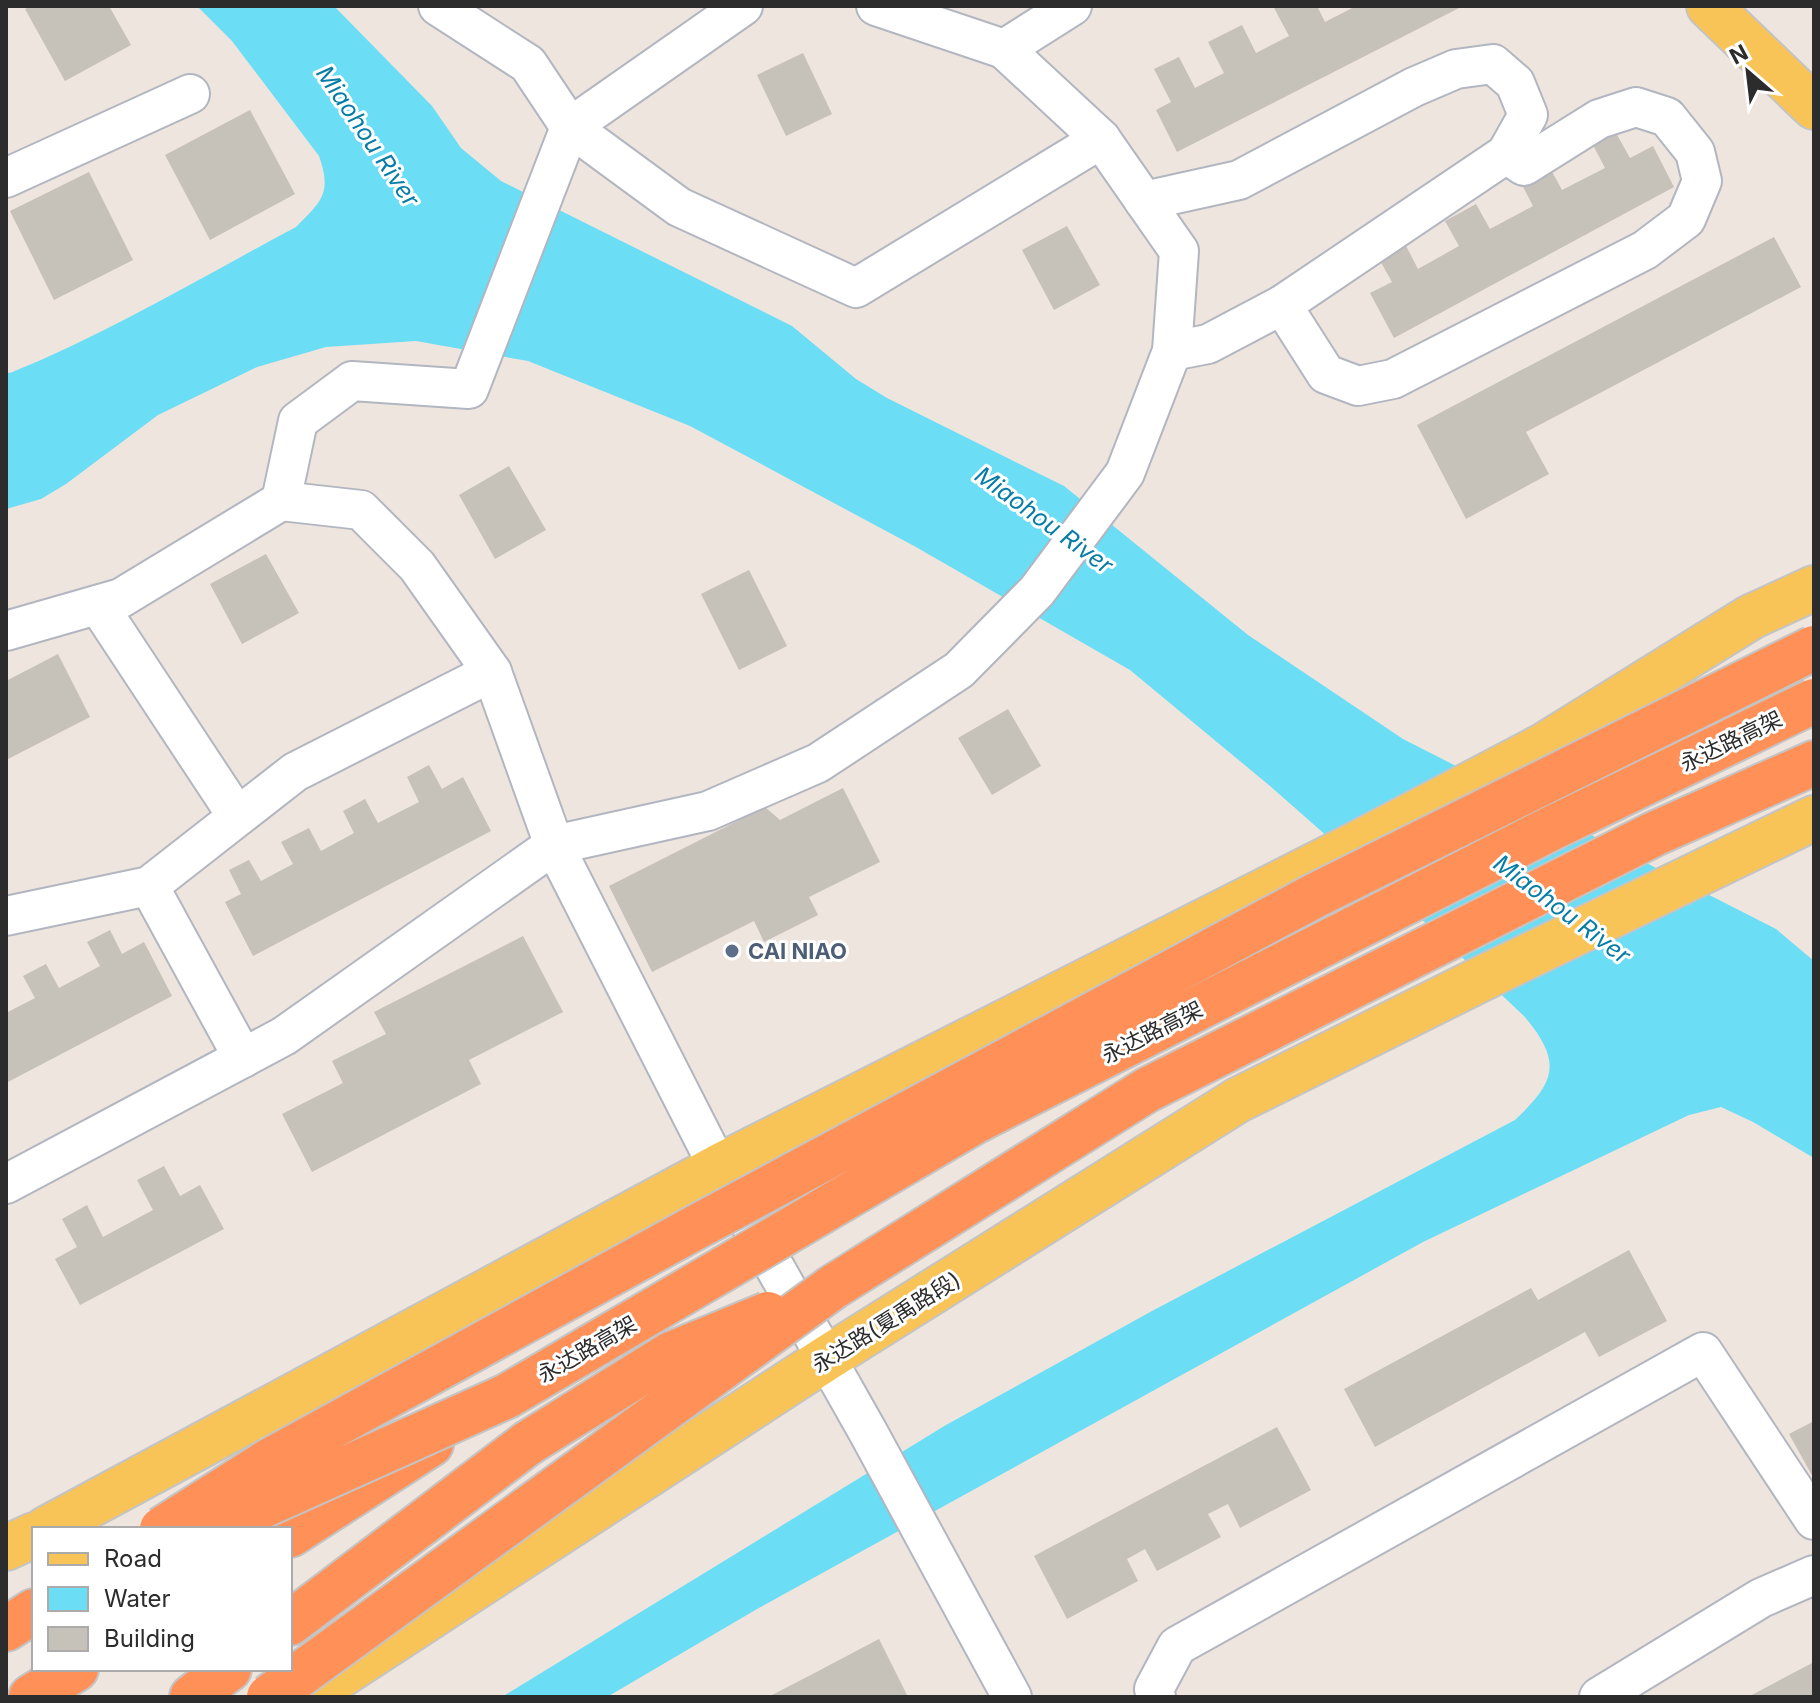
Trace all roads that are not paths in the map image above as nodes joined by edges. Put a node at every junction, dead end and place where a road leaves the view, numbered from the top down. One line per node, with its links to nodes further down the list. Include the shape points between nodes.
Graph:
1 (438, 6): 9 (street, via 528,64)
2 (743, 6): 9 (street)
3 (876, 6): 6 (street)
4 (1072, 6): 6 (street)
5 (1709, 6): 8 (main road)
6 (1004, 49): 10 (street)
7 (190, 94): 12 (street)
8 (1814, 107)
9 (570, 127): 10 (street, via 679,207 856,288); 16 (street, via 469,389 352,381 298,421)
10 (1101, 139): 13 (street)
11 (1506, 154): 13 (street, via 1528,115 1515,83 1493,64 1456,69 1414,87 1239,180); 14 (street); 14 (street, via 1524,166 1599,119 1636,107 1667,117 1695,152 1702,181 1686,219 1645,250 1393,379 1358,386 1326,374)
12 (6, 178)
13 (1144, 201): 15 (street, via 1179,251)
14 (1282, 305): 15 (street, via 1208,344)
15 (1172, 351): 27 (street, via 1125,473 1037,591 959,670 818,763 708,811)
16 (281, 501): 18 (street, via 121,598); 22 (street, via 361,510 417,566)
17 (1814, 588): 31 (main road, via 1751,617 1545,745)
18 (98, 605): 19 (street); 25 (street)
19 (6, 631)
20 (1814, 648): 39 (highway, bridge, via 1274,917 338,1423)
21 (1814, 671): 33 (main road, via 1253,950)
22 (492, 672): 25 (street, via 295,772); 27 (street)
23 (1814, 701): 36 (highway, 永达路高架, bridge, via 974,1122)
24 (1814, 763): 34 (highway, via 1654,834 1147,1090)
25 (237, 816): 28 (street)
26 (1814, 818): 35 (main road, 永达路(夏禹路段), via 1238,1100)
27 (554, 845): 30 (street, via 284,1036); 31 (street)
28 (149, 886): 29 (street); 30 (street)
29 (6, 916)
30 (243, 1058): 32 (street)
31 (718, 1167): 33 (street); 38 (main road)
32 (6, 1184)
33 (755, 1230): 35 (street); 42 (main road)
34 (833, 1287): 49 (highway, bridge, via 658,1362 528,1443); 55 (highway, bridge)
35 (827, 1358): 56 (main road, 永达路(夏禹路段)); 57 (street)
36 (507, 1396): 40 (highway, bridge); 41 (highway, bridge)
37 (1814, 1520): 58 (street, via 1703,1352 1177,1646 1154,1689)
38 (50, 1527)
39 (165, 1527)
40 (215, 1527)
41 (292, 1532)
42 (292, 1532)
43 (32, 1536): 44 (main road)
44 (6, 1548)
45 (1814, 1575): 59 (street, via 1761,1598)
46 (32, 1600): 47 (highway)
47 (6, 1608)
48 (32, 1612): 50 (highway)
49 (292, 1621)
50 (6, 1629)
51 (73, 1671): 53 (highway)
52 (226, 1671): 54 (highway)
53 (32, 1697)
54 (192, 1697)
55 (269, 1697)
56 (307, 1697)
57 (1012, 1697)
58 (1156, 1697)
59 (1599, 1697)

